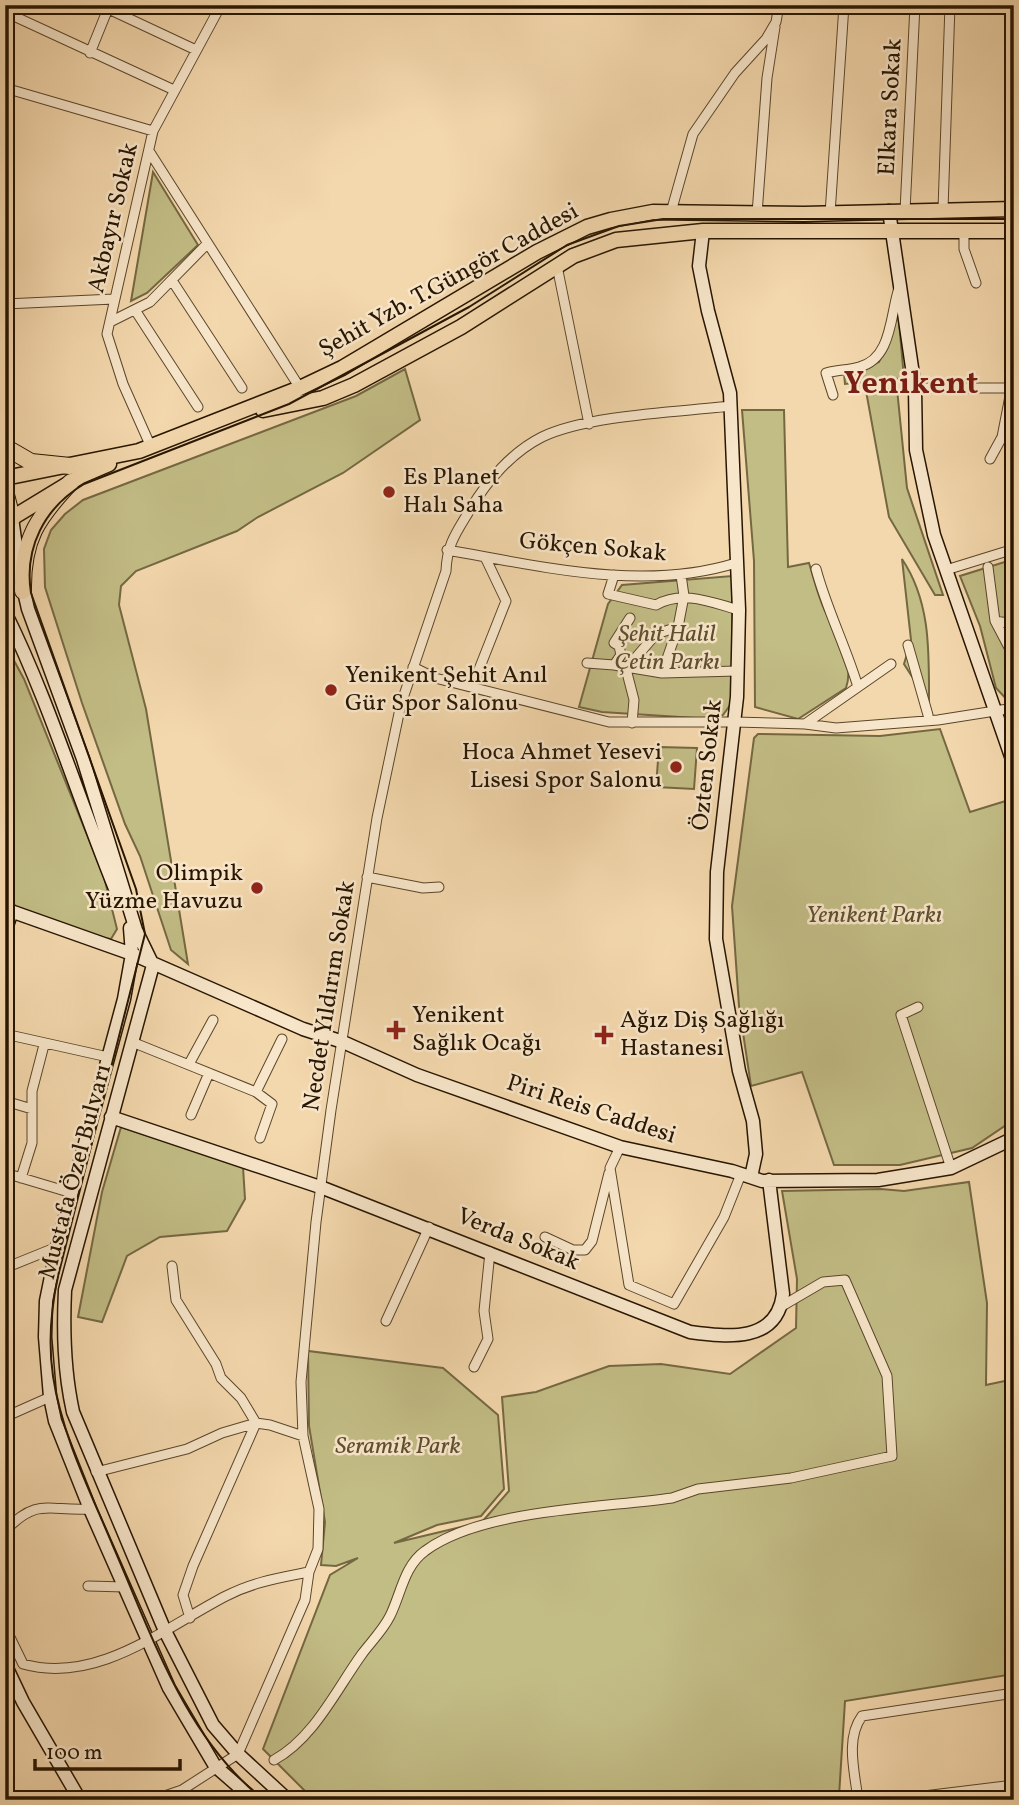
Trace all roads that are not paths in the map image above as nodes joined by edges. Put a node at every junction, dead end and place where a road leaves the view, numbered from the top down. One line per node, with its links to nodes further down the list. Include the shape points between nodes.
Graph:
1 (220, 5): 9 (street, Akbayır Sokak)
2 (779, 5): 8 (street)
3 (844, 5): 21 (street)
4 (915, 5): 18 (street, Elkara Sokak)
5 (950, 5): 15 (street)
6 (106, 6): 9 (street); 10 (street)
7 (5, 12): 10 (street)
8 (776, 22): 19 (street, via 693,134); 20 (street)
9 (196, 50): 12 (street, Akbayır Sokak)
10 (90, 53): 12 (street)
11 (5, 88): 13 (street)
12 (174, 90): 13 (street, Akbayır Sokak)
13 (153, 131): 14 (street, Akbayır Sokak)
14 (149, 151): 26 (street); 31 (street, Akbayır Sokak)
15 (943, 209): 16 (main road, Şehit Yzb. T.Güngör Caddesi); 18 (main road, Şehit Yzb. T.Güngör Caddesi)
16 (1014, 209)
17 (889, 211): 18 (main road, Şehit Yzb. T.Güngör Caddesi); 21 (main road, Şehit Yzb. T.Güngör Caddesi); 24 (main road)
18 (905, 211)
19 (671, 212): 20 (main road, Şehit Yzb. T.Güngör Caddesi); 36 (main road, Şehit Yzb. T.Güngör Caddesi, via 623,217 564,237)
20 (757, 214): 21 (main road, Şehit Yzb. T.Güngör Caddesi)
21 (830, 214)
22 (703, 231): 24 (main road, Şehit Yzb. T.Güngör Caddesi); 27 (main road, Şehit Yzb. T.Güngör Caddesi, via 616,240 589,248); 40 (main road, Özten Sokak, via 699,266)
23 (1014, 231): 25 (main road, Şehit Yzb. T.Güngör Caddesi)
24 (892, 232): 25 (main road, Şehit Yzb. T.Güngör Caddesi); 30 (main road)
25 (964, 232): 29 (street, via 964,249)
26 (207, 244): 28 (street); 36 (street)
27 (557, 266): 42 (main road, Şehit Yzb. T.Güngör Caddesi, via 461,327 354,385 323,398); 43 (street)
28 (173, 282): 33 (street); 35 (street)
29 (976, 283)
30 (900, 286): 37 (main road); 39 (street, via 879,357 861,367 826,373)
31 (114, 299): 32 (street); 34 (street, Akbayır Sokak)
32 (5, 304)
33 (135, 310): 34 (street); 41 (street)
34 (112, 321): 45 (street, Akbayır Sokak, via 107,334 111,351)
35 (242, 388)
36 (300, 388): 42 (main road, Şehit Yzb. T.Güngör Caddesi)
37 (915, 388): 38 (street); 59 (main road, via 918,463)
38 (1012, 392): 46 (street, via 1002,437)
39 (833, 395)
40 (731, 406): 43 (street, Necdet Yıldırım Sokak); 56 (main road, Özten Sokak)
41 (198, 407)
42 (225, 417): 45 (main road, Şehit Yzb. T.Güngör Caddesi)
43 (589, 424): 54 (street, Necdet Yıldırım Sokak, via 539,439 507,463 482,490)
44 (5, 447): 47 (highway, via 31,462)
45 (145, 449): 47 (main road, Şehit Yzb. T.Güngör Caddesi)
46 (990, 459)
47 (71, 474): 48 (main road, Şehit Yzb. T.Güngör Caddesi); 52 (main road); 62 (highway, via 32,533 24,562)
48 (5, 478)
49 (5, 491): 52 (highway)
50 (1010, 496): 51 (street)
51 (1014, 510)
52 (9, 520): 62 (main road)
53 (1014, 549): 59 (street)
54 (447, 550): 55 (street, Gökçen Sokak); 75 (street, Necdet Yıldırım Sokak, via 446,571)
55 (485, 556): 60 (street, Gökçen Sokak); 79 (street, via 506,601)
56 (736, 563): 61 (street, Gökçen Sokak); 64 (main road, Özten Sokak)
57 (988, 567): 67 (street)
58 (816, 569): 80 (street)
59 (946, 570): 82 (main road)
60 (614, 575): 61 (street, Gökçen Sokak); 63 (street, via 608,594 656,605)
61 (681, 575): 63 (street)
62 (23, 592): 93 (main road, via 83,759 136,930)
63 (684, 596): 64 (street); 69 (street)
64 (739, 610): 77 (main road, Özten Sokak)
65 (5, 612): 92 (main road, Mustafa Özel Bulvarı, via 39,685 91,832 129,922)
66 (631, 618): 74 (street, via 614,643 621,655)
67 (995, 621): 68 (street); 71 (street)
68 (1014, 624)
69 (678, 627): 76 (street, via 656,634); 78 (street)
70 (908, 645): 83 (street)
71 (1014, 657)
72 (587, 663): 74 (street)
73 (891, 664): 80 (street)
74 (614, 665): 76 (street)
75 (413, 667): 85 (street, via 435,678 503,696 609,722); 88 (street, Necdet Yıldırım Sokak, via 401,704)
76 (626, 670): 78 (street); 85 (street, via 634,700)
77 (737, 671): 78 (street); 84 (main road, Özten Sokak)
78 (662, 673)
79 (476, 677)
80 (858, 687): 86 (street)
81 (1014, 708): 82 (street)
82 (993, 712): 86 (street, via 836,728); 87 (main road)
83 (928, 715)
84 (734, 722): 85 (street); 86 (street); 115 (main road, Özten Sokak, via 715,917 729,1013 753,1121 756,1154)
85 (632, 723)
86 (804, 724)
87 (1014, 765)
88 (367, 877): 89 (street); 99 (street, Necdet Yıldırım Sokak)
89 (439, 887)
90 (9, 910): 91 (main road); 92 (main road, Piri Reis Caddesi)
91 (5, 932)
92 (132, 954): 93 (main road, Piri Reis Caddesi); 101 (main road, Mustafa Özel Bulvarı)
93 (153, 965): 98 (main road, Mustafa Özel Bulvarı); 99 (main road, Piri Reis Caddesi)
94 (918, 1007): 113 (street, via 901,1015)
95 (213, 1020): 102 (street)
96 (5, 1034): 100 (street)
97 (282, 1040): 104 (street)
98 (132, 1042): 102 (street); 108 (main road, Mustafa Özel Bulvarı)
99 (343, 1042): 111 (main road, Piri Reis Caddesi, via 417,1074); 118 (street, Necdet Yıldırım Sokak)
100 (44, 1045): 101 (street); 106 (street)
101 (108, 1057): 119 (main road, Mustafa Özel Bulvarı)
102 (188, 1064): 103 (street)
103 (209, 1073): 104 (street); 107 (street)
104 (256, 1092): 110 (street, via 272,1104)
105 (5, 1101): 106 (street)
106 (32, 1109): 116 (street, via 32,1143)
107 (191, 1115)
108 (111, 1116): 118 (main road, Verda Sokak); 133 (main road, Mustafa Özel Bulvarı, via 65,1290 62,1335 73,1412)
109 (1013, 1137): 113 (main road, Piri Reis Caddesi)
110 (260, 1138)
111 (620, 1147): 112 (street); 115 (main road, Piri Reis Caddesi)
112 (610, 1168): 115 (street, via 629,1285 674,1304); 121 (street, via 592,1241 585,1250 573,1250)
113 (951, 1168): 117 (main road, Piri Reis Caddesi, via 878,1180)
114 (5, 1173): 116 (street)
115 (746, 1175): 117 (main road, Piri Reis Caddesi)
116 (21, 1178): 119 (street)
117 (769, 1180): 126 (main road)
118 (323, 1188): 120 (main road, Verda Sokak); 132 (street, Necdet Yıldırım Sokak, via 305,1328)
119 (72, 1193): 122 (main road, Mustafa Özel Bulvarı)
120 (429, 1227): 123 (main road, Verda Sokak); 127 (street)
121 (545, 1237)
122 (57, 1247): 125 (street); 129 (main road, Mustafa Özel Bulvarı, via 46,1301)
123 (490, 1252): 126 (main road, Verda Sokak, via 690,1332 717,1336 759,1330 778,1317); 128 (street, via 484,1311 488,1339)
124 (172, 1266): 131 (street, via 176,1300 221,1378 241,1398)
125 (5, 1268)
126 (782, 1306): 146 (street, via 823,1282 845,1280 887,1376 892,1456 791,1478 698,1489 672,1498 509,1519 456,1533 423,1552 405,1575 390,1617 332,1698 308,1731)
127 (386, 1321)
128 (474, 1367)
129 (50, 1397): 130 (street); 134 (main road, Mustafa Özel Bulvarı)
130 (5, 1418)
131 (256, 1423): 132 (street); 133 (street, via 187,1449); 139 (street, via 192,1566 183,1595)
132 (303, 1436): 136 (street, Necdet Yıldırım Sokak, via 318,1509 318,1549)
133 (96, 1472): 141 (main road, Mustafa Özel Bulvarı)
134 (90, 1509): 135 (street, via 51,1506 33,1510); 138 (main road, Mustafa Özel Bulvarı)
135 (5, 1531)
136 (309, 1572): 139 (street, via 258,1581); 145 (street, Necdet Yıldırım Sokak, via 305,1600)
137 (88, 1587): 138 (street)
138 (125, 1587): 142 (main road, Mustafa Özel Bulvarı)
139 (190, 1618): 141 (street)
140 (5, 1627): 142 (street, via 23,1664 44,1670 93,1664)
141 (165, 1631): 142 (street); 145 (main road, Mustafa Özel Bulvarı, via 213,1725)
142 (148, 1641): 147 (main road, Mustafa Özel Bulvarı, via 175,1699)
143 (5, 1664): 149 (main road)
144 (1014, 1693): 153 (street, via 862,1716 854,1726 852,1741)
145 (238, 1754): 147 (street); 152 (main road, Mustafa Özel Bulvarı)
146 (274, 1760)
147 (215, 1766): 150 (street, via 182,1790); 151 (main road, Mustafa Özel Bulvarı)
148 (1014, 1785): 154 (street)
149 (80, 1800)
150 (153, 1800)
151 (254, 1800)
152 (288, 1800)
153 (858, 1800)
154 (891, 1800)

